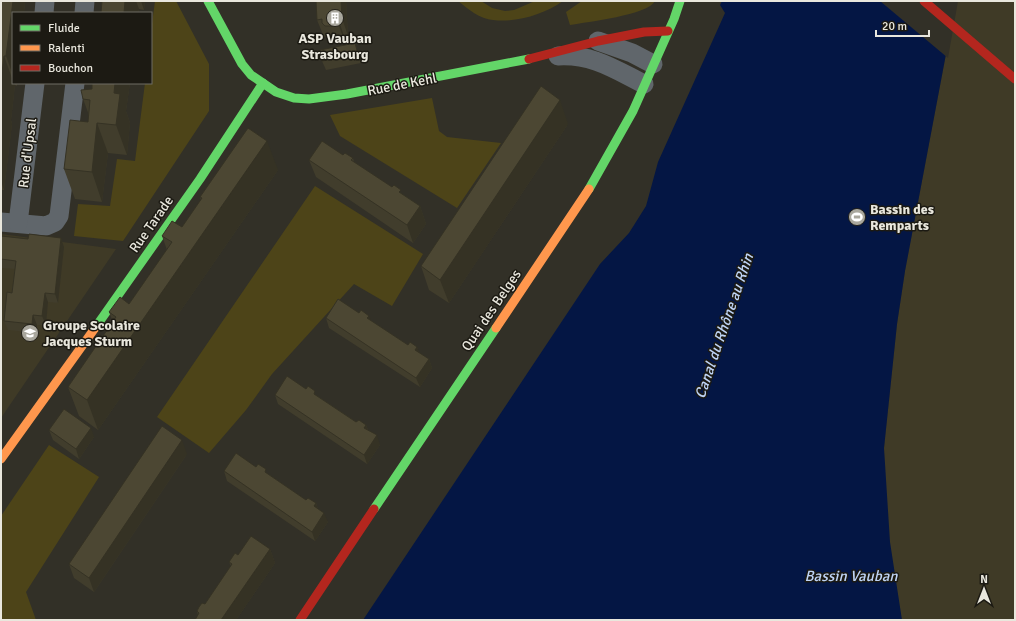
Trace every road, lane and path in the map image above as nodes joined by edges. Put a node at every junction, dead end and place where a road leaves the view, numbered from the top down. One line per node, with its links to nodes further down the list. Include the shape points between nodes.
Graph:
1 (45, 1): 6 (street)
2 (85, 1): 7 (street)
3 (208, 1): 15 (street, via 242,64)
4 (680, 1): 8 (street, Quai des Belges)
5 (924, 1): 12 (street)
6 (44, 12)
7 (84, 12)
8 (668, 31): 9 (street, Rue de Kehl, via 644,32); 11 (street, Quai des Belges)
9 (598, 41): 10 (street, Rue de Kehl); 11 (street, via 632,53)
10 (543, 56): 15 (street, Rue de Kehl, via 323,98 294,98); 16 (street, Rue de Kehl, via 585,57 602,62)
11 (653, 64): 16 (street, Quai des Belges)
12 (1015, 79)
13 (35, 84): 17 (street, Rue d'Upsal)
14 (75, 84): 17 (street, Rue d'Upsal, via 59,216 55,222 46,226)
15 (263, 84): 18 (street, Rue Tarade, via 147,255)
16 (644, 84): 19 (street, Quai des Belges, via 633,111 589,189)
17 (9, 222)
18 (1, 459)
19 (300, 620)

